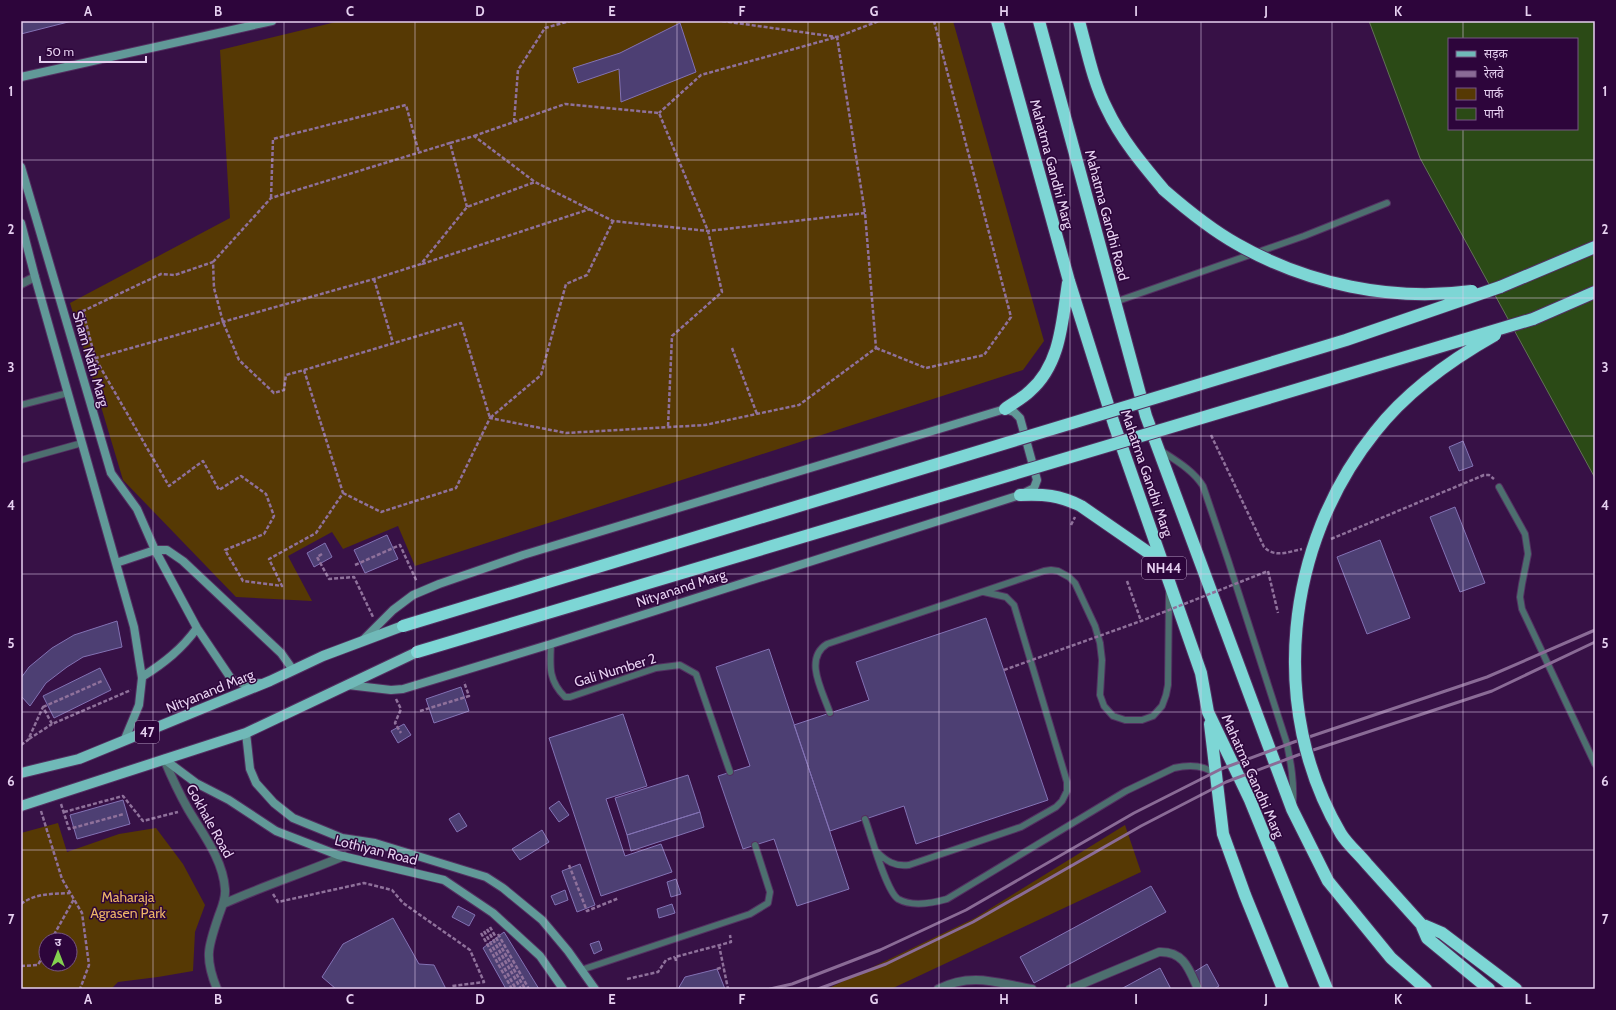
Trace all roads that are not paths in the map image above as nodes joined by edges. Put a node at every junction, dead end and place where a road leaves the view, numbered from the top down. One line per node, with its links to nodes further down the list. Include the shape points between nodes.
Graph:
1 (272, 21): 4 (main road)
2 (1039, 21): 17 (highway, Mahatma Gandhi Road)
3 (1078, 21): 15 (highway, bridge, via 1106,109 1123,138 1164,190 1198,219 1236,244 1277,264 1320,279 1364,289 1410,294 1455,293)
4 (248, 24): 6 (main road)
5 (997, 25): 13 (highway, Mahatma Gandhi Marg)
6 (21, 77)
7 (21, 167): 28 (main road, Sham Nath Marg, via 111,473 137,509)
8 (1387, 202): 17 (lane, via 1304,236)
9 (21, 223): 10 (main road)
10 (23, 239): 12 (main road)
11 (1595, 247): 15 (highway)
12 (35, 277): 14 (street); 19 (main road)
13 (1068, 281): 21 (highway, via 1059,342 1048,371 1030,392); 29 (highway, Mahatma Gandhi Marg / NH44)
14 (21, 284)
15 (1500, 287): 33 (highway, bridge, via 1346,340)
16 (1595, 292): 18 (highway)
17 (1115, 302): 22 (highway, Mahatma Gandhi Road)
18 (1533, 319): 37 (highway, bridge); 58 (highway, bridge, via 1496,334 1462,353 1430,376 1375,432 1352,463 1323,519 1306,571 1298,609 1295,648 1301,726 1311,764 1325,801 1342,836)
19 (68, 393): 20 (lane); 23 (main road)
20 (21, 405)
21 (1005, 409): 27 (main road, Nityanand Marg, via 1018,414 1020,418 1037,480 1034,488); 35 (main road, Nityanand Marg / 47, via 523,555 439,584 392,610)
22 (1146, 416): 24 (highway, Mahatma Gandhi Marg)
23 (82, 443): 25 (lane); 30 (main road)
24 (1157, 448): 52 (highway, Mahatma Gandhi Marg); 52 (lane, via 1190,471 1203,486 1287,744 1294,785)
25 (21, 460)
26 (1499, 488): 47 (lane, via 1525,534 1528,554 1520,597 1522,609)
27 (1020, 495): 29 (highway, via 1051,495 1081,506); 36 (main road, Nityanand Marg)
28 (155, 550): 30 (main road); 34 (main road, Sham Nath Marg); 38 (main road, via 167,550 183,561 281,653)
29 (1162, 562): 31 (highway, Mahatma Gandhi Marg / NH44)
30 (116, 563): 39 (main road, via 134,627)
31 (1169, 582): 32 (lane, via 1168,691 1162,706 1153,716 1133,721 1113,716 1104,706 1100,695 1102,660 1098,635 1075,583 1069,577 1058,571 1044,571); 42 (highway, Mahatma Gandhi Marg / NH44, via 1201,673)
32 (982, 592): 43 (lane, via 822,647 814,668); 55 (lane, via 1006,597 1014,605 1067,782 1067,791 1056,807 1021,827 909,865 896,866)
33 (403, 626): 35 (main road, Nityanand Marg / 47)
34 (197, 628): 39 (main road, via 168,660); 40 (main road, Sham Nath Marg, via 232,680 242,683)
35 (361, 642): 38 (main road, Nityanand Marg / 47)
36 (551, 644): 41 (main road, Nityanand Marg, via 403,688 392,690); 48 (lane, Gali Number 2, via 551,675 553,682 565,697 656,668 680,665 696,674)
37 (417, 652): 41 (main road, 47)
38 (293, 670): 40 (main road, Nityanand Marg / 47)
39 (142, 677): 45 (main road, via 138,705)
40 (270, 682): 45 (main road, Nityanand Marg / 47)
41 (348, 684): 44 (main road, 47)
42 (1208, 712): 50 (highway); 68 (highway, Mahatma Gandhi Marg, via 1250,800)
43 (830, 713)
44 (246, 734): 46 (main road, 47); 59 (main road, Lothiyan Road, via 250,769 256,783 274,803 293,818 342,838 381,845 486,877 504,888 542,920 560,939)
45 (124, 741): 49 (main road, Nityanand Marg / 47, via 79,759)
46 (164, 759): 51 (main road, 47); 56 (main road, Lothiyan Road, via 196,783 229,800 276,831); 57 (street, Gokhale Road, via 175,785 222,872 226,890)
47 (1595, 764)
48 (730, 772)
49 (21, 773)
50 (1216, 774): 55 (lane, via 1203,767 1174,768 1126,791 947,899 939,901 920,903 899,899 893,894); 67 (highway, via 1223,834)
51 (21, 806)
52 (1292, 809): 69 (highway, Mahatma Gandhi Marg, via 1328,881 1391,958)
53 (865, 819): 55 (lane)
54 (755, 845): 59 (lane, via 770,892 768,903 750,914)
55 (876, 851)
56 (344, 856): 57 (street); 61 (main road, Lothiyan Road, via 444,880 493,913 540,956)
57 (224, 904): 60 (street, Gokhale Road, via 213,932 208,960)
58 (1421, 924): 70 (highway, via 1427,938); 71 (highway, via 1442,933)
59 (581, 970): 62 (main road, Lothiyan Road)
60 (217, 989)
61 (563, 989)
62 (595, 989)
63 (938, 989): 64 (street, via 956,982 971,980 997,981)
64 (1032, 989)
65 (1070, 989): 66 (street, via 1159,952 1168,952 1181,958)
66 (1198, 989)
67 (1283, 989)
68 (1327, 989)
69 (1426, 989)
70 (1489, 989)
71 (1516, 989)

